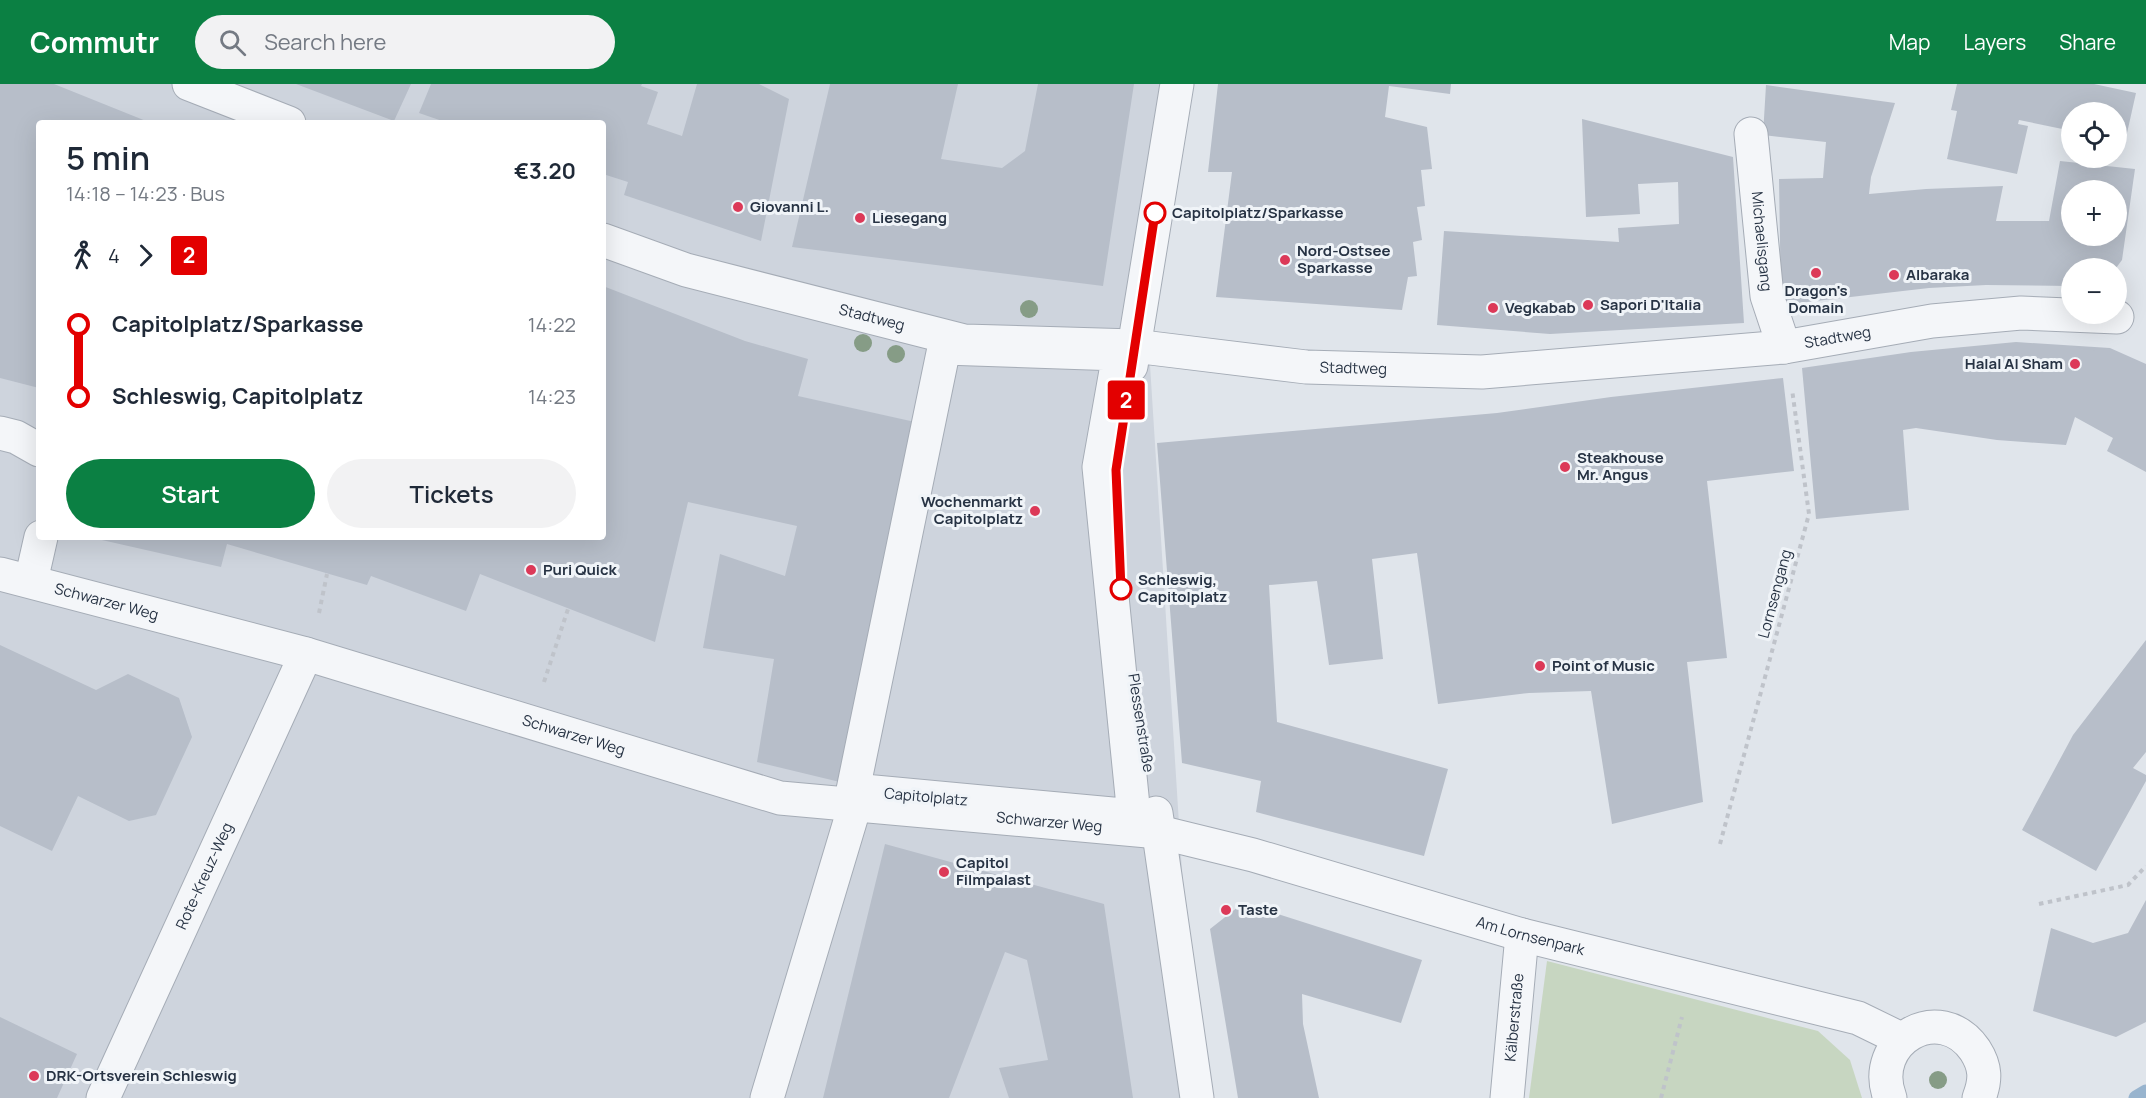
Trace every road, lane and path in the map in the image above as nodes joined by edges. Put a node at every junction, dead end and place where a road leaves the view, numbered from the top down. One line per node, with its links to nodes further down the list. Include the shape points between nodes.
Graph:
1 (189, 84): 3 (street)
2 (1177, 84): 7 (street, Plessenstraße)
3 (281, 120)
4 (1751, 134): 8 (street, Michaelisgang, via 1767,296)
5 (606, 241): 7 (street, Stadtweg, via 686,270 964,341)
6 (2061, 315): 8 (street, Stadtweg, via 1998,315 1932,321)
7 (1134, 346): 8 (street, Stadtweg, via 1306,367 1482,372); 20 (street, Plessenstraße, via 1116,470 1121,583)
8 (1784, 346): 21 (path, Lornsengang, via 1809,514)
9 (944, 348): 9 (street, Capitolplatz, via 1119,354 1099,467 1134,816 853,790)
10 (0, 433): 11 (street, via 16,436)
11 (36, 448)
12 (39, 540): 14 (street)
13 (327, 574): 16 (path)
14 (15, 578): 17 (street, Schwarzer Weg)
15 (567, 609): 18 (path)
16 (318, 616)
17 (306, 654): 19 (street, Schwarzer Weg, via 780,798); 27 (street, Rote-Kreuz-Weg)
18 (544, 681)
19 (855, 805): 20 (street, Schwarzer Weg); 28 (street)
20 (1159, 832): 24 (street, Am Lornsenpark, via 1253,855); 29 (street, Plessenstraße)
21 (1720, 844)
22 (2146, 866): 23 (path, via 2128,885)
23 (2039, 904)
24 (1522, 935): 25 (street, Am Lornsenpark); 30 (street, Kälberstraße)
25 (1693, 977): 26 (street, Am Lornsenpark, via 1858,1018); 31 (path)
26 (1901, 1039): 32 (street, via 1888,1057 1884,1082); 33 (street, via 1924,1028 1945,1028 1967,1039 1983,1062 1985,1082)
27 (103, 1098)
28 (767, 1098)
29 (1197, 1098)
30 (1507, 1098)
31 (1661, 1098)
32 (1890, 1098)
33 (1979, 1098)

